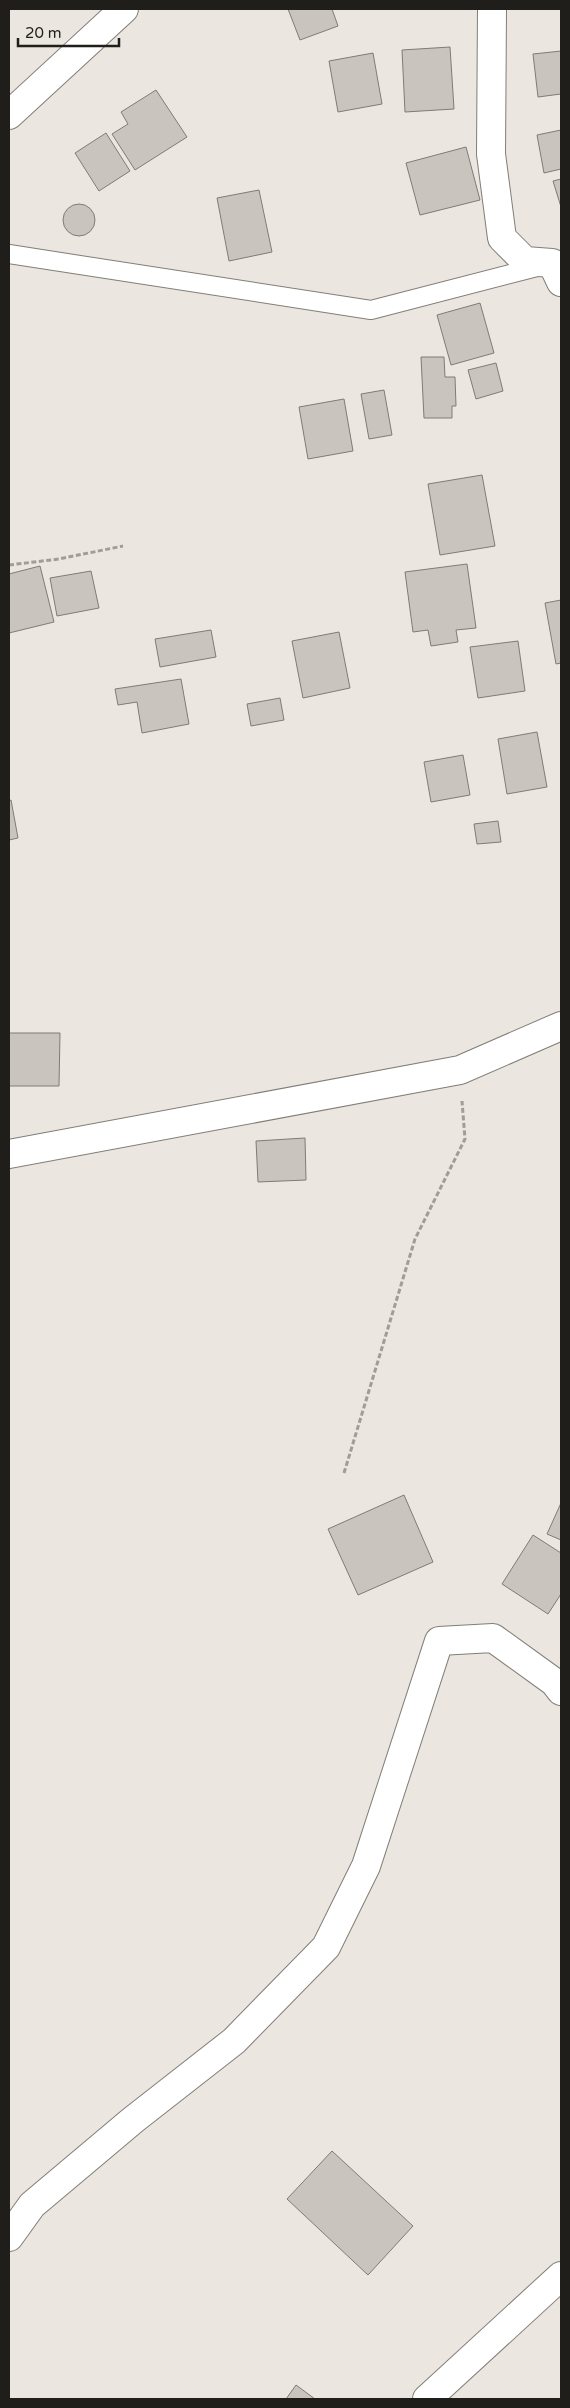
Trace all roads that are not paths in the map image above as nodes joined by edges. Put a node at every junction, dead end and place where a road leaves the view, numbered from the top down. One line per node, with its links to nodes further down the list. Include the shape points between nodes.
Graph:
1 (124, 9): 3 (street)
2 (492, 9): 5 (street, via 490,154 502,238 524,261)
3 (9, 115)
4 (9, 254): 5 (lane, via 370,310)
5 (558, 269)
6 (561, 1026): 7 (street, via 460,1070)
7 (9, 1154)
8 (561, 1691): 9 (street, via 554,1682 493,1638 439,1641 366,1866 326,1947 234,2041 32,2205)
9 (9, 2237)
10 (561, 2276): 11 (street)
11 (428, 2399)

